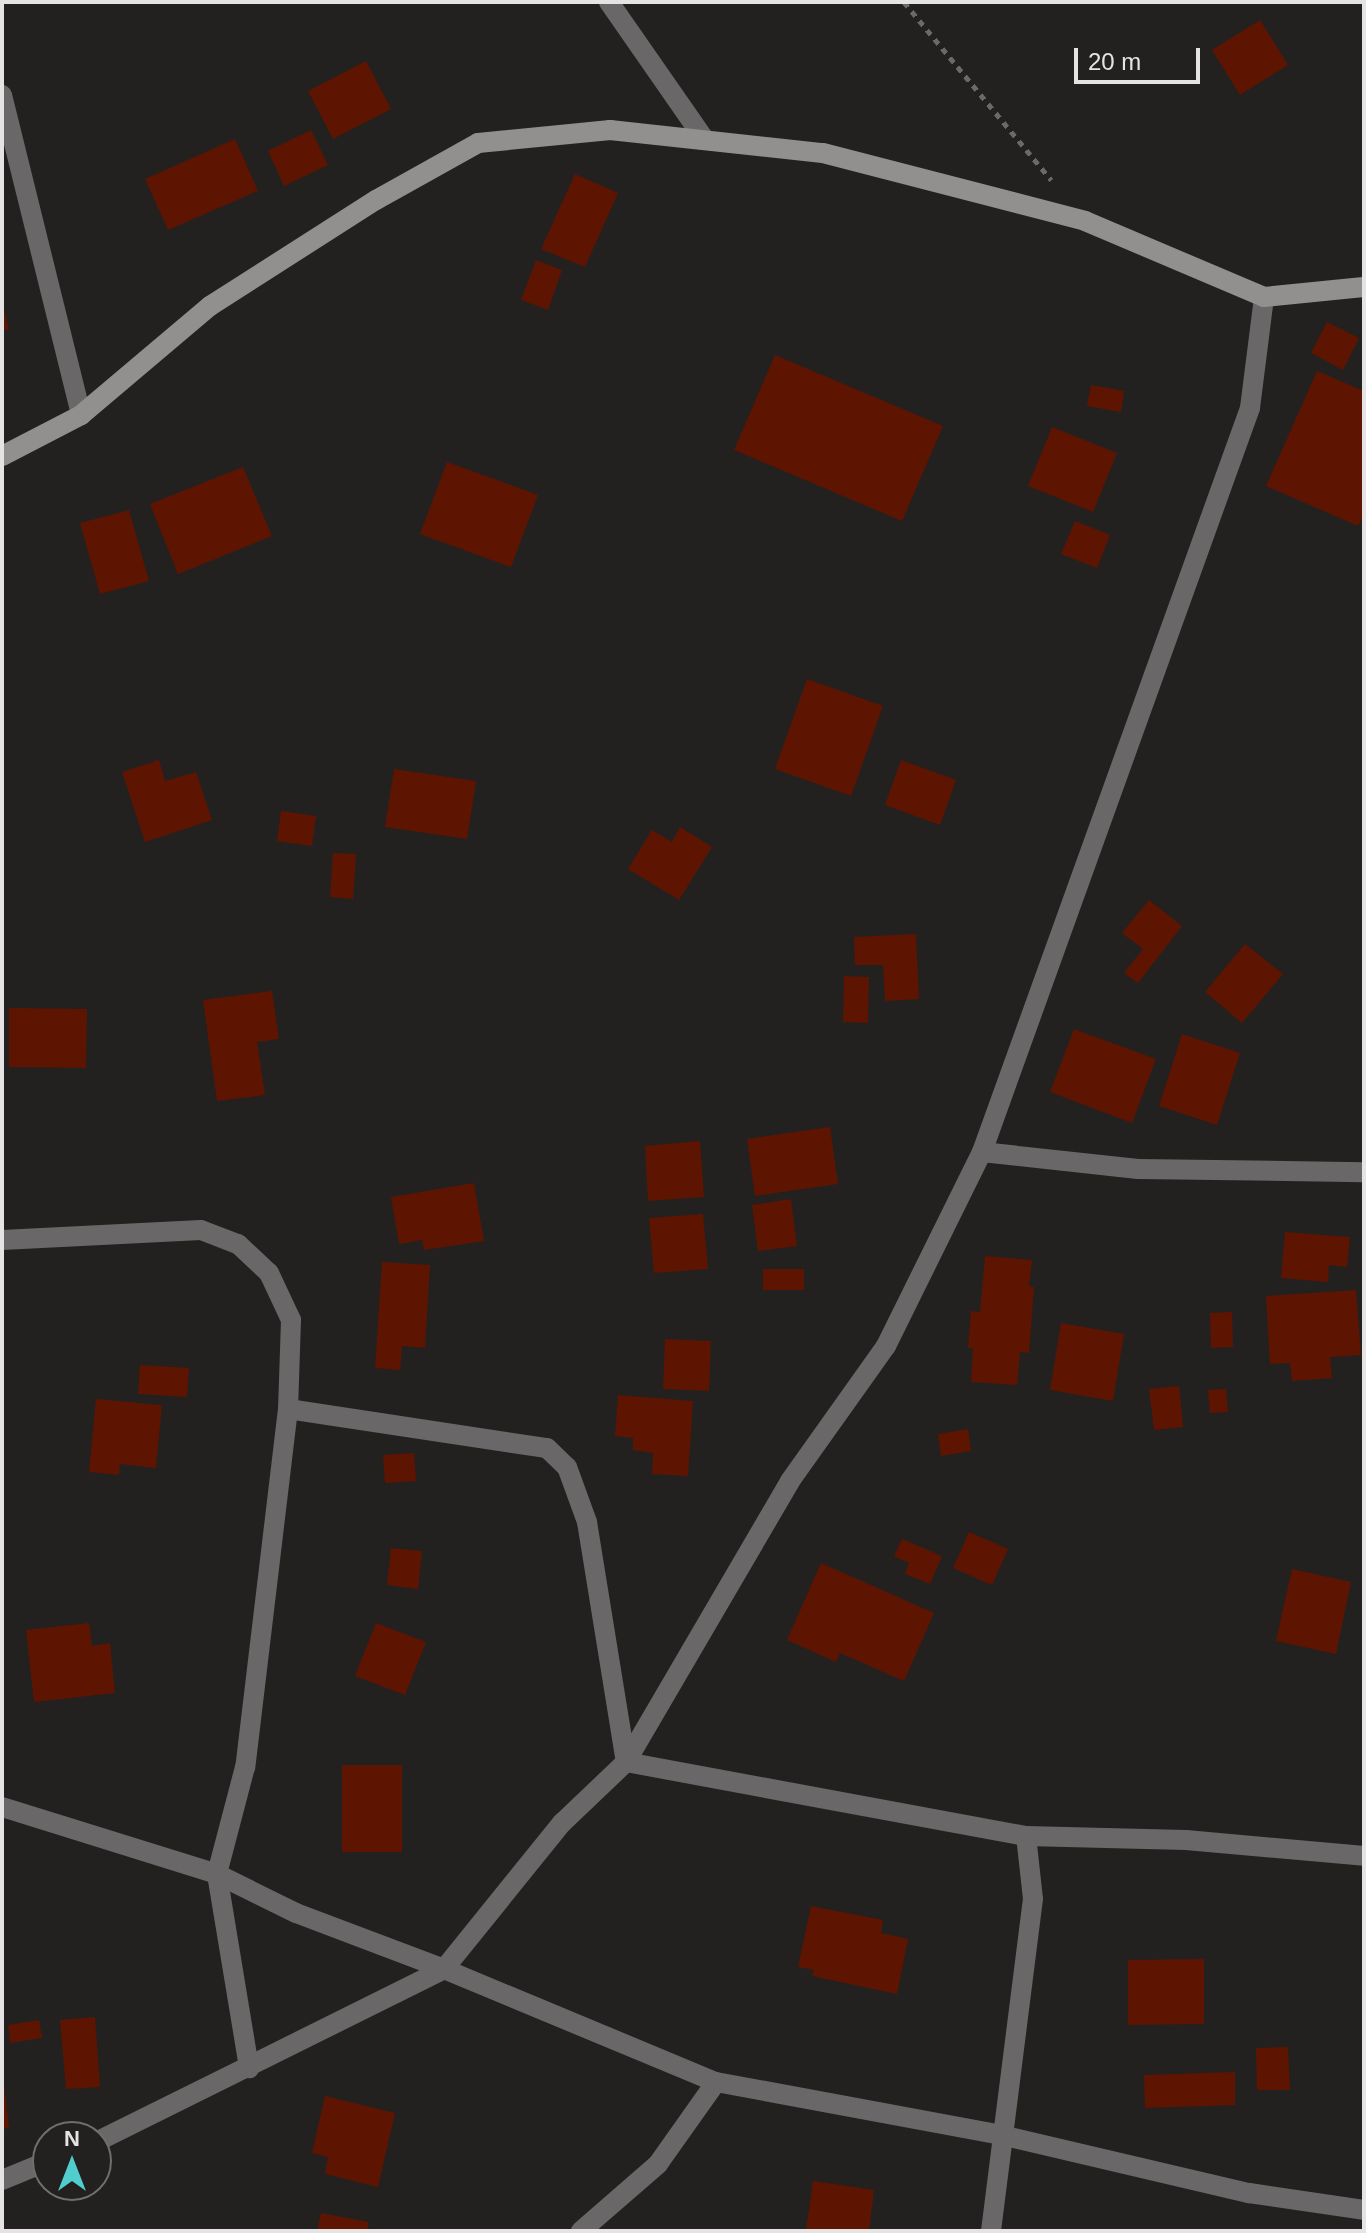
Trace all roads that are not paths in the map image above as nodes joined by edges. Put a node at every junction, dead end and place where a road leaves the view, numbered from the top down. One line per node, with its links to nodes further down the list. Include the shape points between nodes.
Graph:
1 (609, 2): 3 (street)
2 (2, 95): 6 (street)
3 (703, 137): 5 (street, via 823,153 1085,221); 6 (street, via 610,130 478,143 376,200 210,306)
4 (1364, 287): 5 (street)
5 (1264, 297): 8 (street, via 1250,408)
6 (81, 415): 7 (street)
7 (2, 456)
8 (982, 1152): 9 (street, via 1138,1169); 12 (street, via 886,1346 790,1481)
9 (1364, 1172)
10 (2, 1240): 11 (street, via 201,1230 238,1244 269,1273 291,1320)
11 (288, 1409): 12 (street, via 547,1448 567,1467 587,1522); 16 (street, via 245,1767)
12 (626, 1762): 14 (street); 17 (street, via 562,1823)
13 (2, 1807): 16 (street)
14 (1026, 1836): 15 (street, via 1186,1840); 21 (street, via 1033,1899)
15 (1364, 1856)
16 (217, 1874): 17 (street, via 296,1913); 18 (street)
17 (444, 1969): 18 (street); 19 (street)
18 (249, 2068): 20 (street)
19 (716, 2082): 21 (street); 25 (street, via 658,2164)
20 (112, 2134)
21 (1001, 2135): 24 (street, via 1249,2193); 26 (street)
22 (32, 2168): 23 (street)
23 (2, 2180)
24 (1364, 2210)
25 (581, 2231)
26 (991, 2231)

